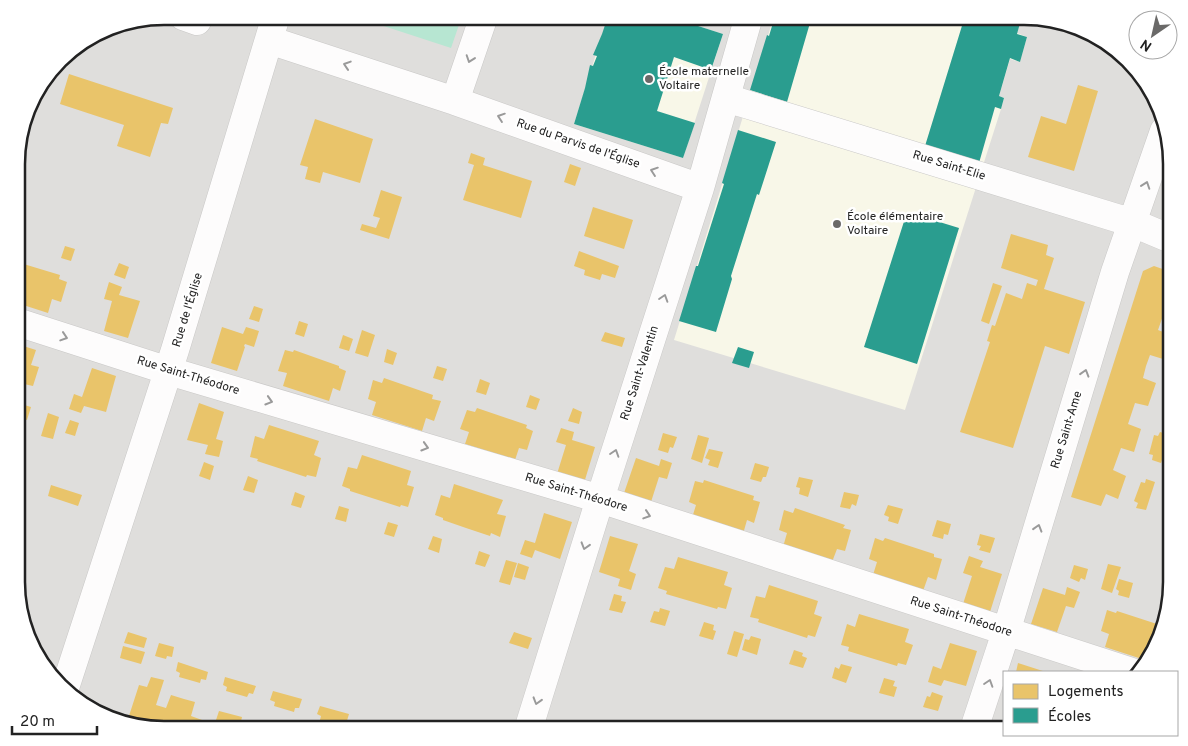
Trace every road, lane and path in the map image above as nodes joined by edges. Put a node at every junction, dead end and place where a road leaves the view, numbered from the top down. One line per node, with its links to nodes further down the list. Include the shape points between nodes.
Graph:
1 (481, 25): 5 (street, one-way to 5)
2 (742, 25): 4 (street, Rue Saint-Valentin)
3 (272, 28): 5 (street, Rue du Parvis de l'Église, one-way to 3); 11 (street, Rue de l'Église)
4 (726, 98): 7 (street, Rue Saint-Valentin); 8 (street, Rue Saint-Elie)
5 (455, 101): 7 (street, Rue du Parvis de l'Église, one-way to 5)
6 (1161, 141): 8 (street, Rue Saint-Ame, one-way to 6)
7 (700, 188): 12 (street, Rue Saint-Valentin, one-way to 7)
8 (1133, 223): 9 (street, Rue Saint-Elie); 13 (street, Rue Saint-Ame, one-way to 8, via 1115,272)
9 (1163, 236)
10 (25, 324): 11 (street, Rue Saint-Théodore, one-way to 11)
11 (169, 371): 12 (street, Rue Saint-Théodore, one-way to 12); 15 (street, Rue de l'Église)
12 (600, 499): 13 (street, Rue Saint-Théodore, one-way to 13); 16 (street, Rue Saint-Valentin, one-way to 16)
13 (1006, 632): 14 (street, Rue Saint-Théodore); 17 (street, Rue Saint-Ame, one-way to 13)
14 (1129, 671)
15 (67, 681)
16 (531, 721)
17 (977, 721)

